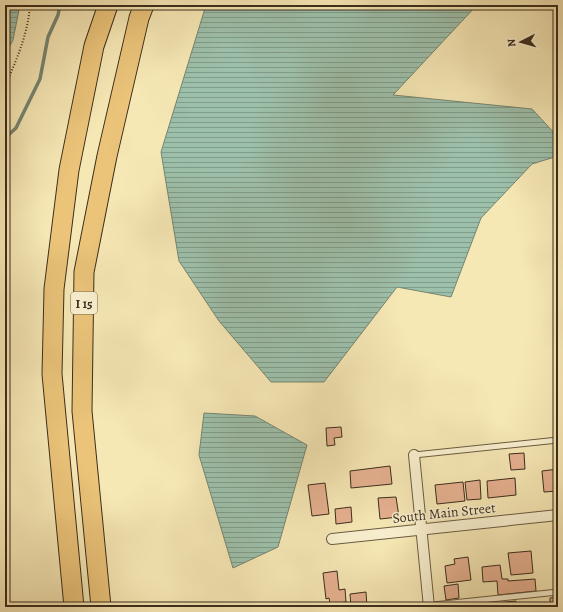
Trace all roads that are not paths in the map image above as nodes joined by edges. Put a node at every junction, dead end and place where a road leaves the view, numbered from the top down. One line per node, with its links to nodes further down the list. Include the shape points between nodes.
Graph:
1 (108, 5): 5 (highway, I 15, via 94,46 68,170 54,289 52,374)
2 (144, 5): 7 (highway, I 15, via 109,149 84,272 82,411)
3 (558, 440): 4 (lane)
4 (414, 455): 8 (street)
5 (62, 485): 12 (highway); 13 (highway, I 15)
6 (558, 515): 8 (street, South Main Street)
7 (92, 519): 14 (highway, I 15); 15 (highway)
8 (422, 530): 9 (street, South Main Street); 11 (street)
9 (332, 539)
10 (558, 592): 11 (lane)
11 (429, 606): 16 (lane)
12 (63, 607)
13 (74, 607)
14 (101, 607)
15 (115, 607)
16 (414, 607)

